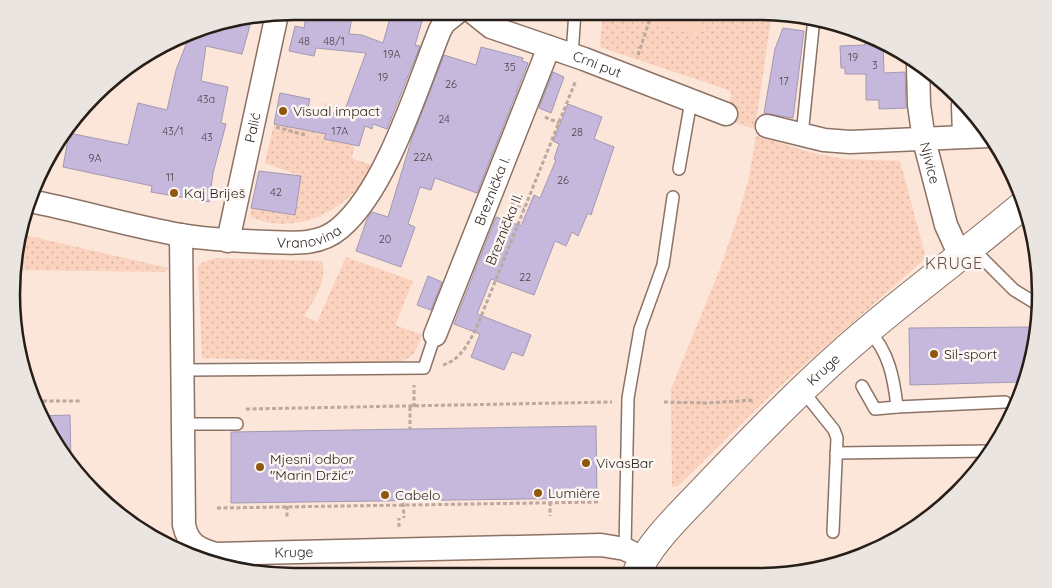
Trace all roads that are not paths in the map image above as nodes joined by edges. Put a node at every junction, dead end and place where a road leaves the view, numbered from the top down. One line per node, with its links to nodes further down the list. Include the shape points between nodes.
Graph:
1 (448, 20): 22 (street, Vranovina, via 440,30 382,172 341,227 328,237 308,243)
2 (482, 20): 6 (street, Crni put, via 491,27)
3 (575, 20): 7 (lane)
4 (275, 21): 22 (street, Palić)
5 (813, 25): 13 (lane)
6 (548, 47): 7 (street, Crni put); 26 (street, Breznička I.)
7 (575, 64): 9 (street, Crni put)
8 (919, 72): 16 (street, Njivice)
9 (691, 101): 11 (street, Crni put); 17 (lane)
10 (963, 112): 14 (street)
11 (726, 114)
12 (767, 126): 13 (street)
13 (802, 135): 16 (street, via 850,142)
14 (964, 136): 15 (street); 16 (street)
15 (982, 136)
16 (924, 140): 23 (street, Njivice, via 946,225)
17 (679, 169)
18 (673, 197): 37 (lane, via 663,264 640,329 628,398)
19 (36, 202): 21 (street, Vranovina)
20 (1018, 209): 23 (street, Kruge)
21 (181, 236): 22 (street, Vranovina); 27 (street, Kruge)
22 (228, 241)
23 (965, 252): 24 (lane); 25 (street, Kruge)
24 (1032, 301)
25 (868, 330): 29 (street, Kruge); 31 (lane, via 885,352)
26 (436, 335): 27 (lane, via 419,368)
27 (184, 370): 32 (street, Kruge)
28 (862, 386): 31 (lane, via 875,409)
29 (802, 390): 35 (lane, via 834,430); 37 (street, Kruge)
30 (1005, 402): 31 (lane)
31 (897, 407)
32 (185, 424): 33 (lane); 37 (street, Kruge, via 184,525 190,543 204,551 216,554 601,545)
33 (237, 424)
34 (982, 451): 35 (lane)
35 (836, 453): 36 (lane)
36 (833, 532)
37 (635, 561)

